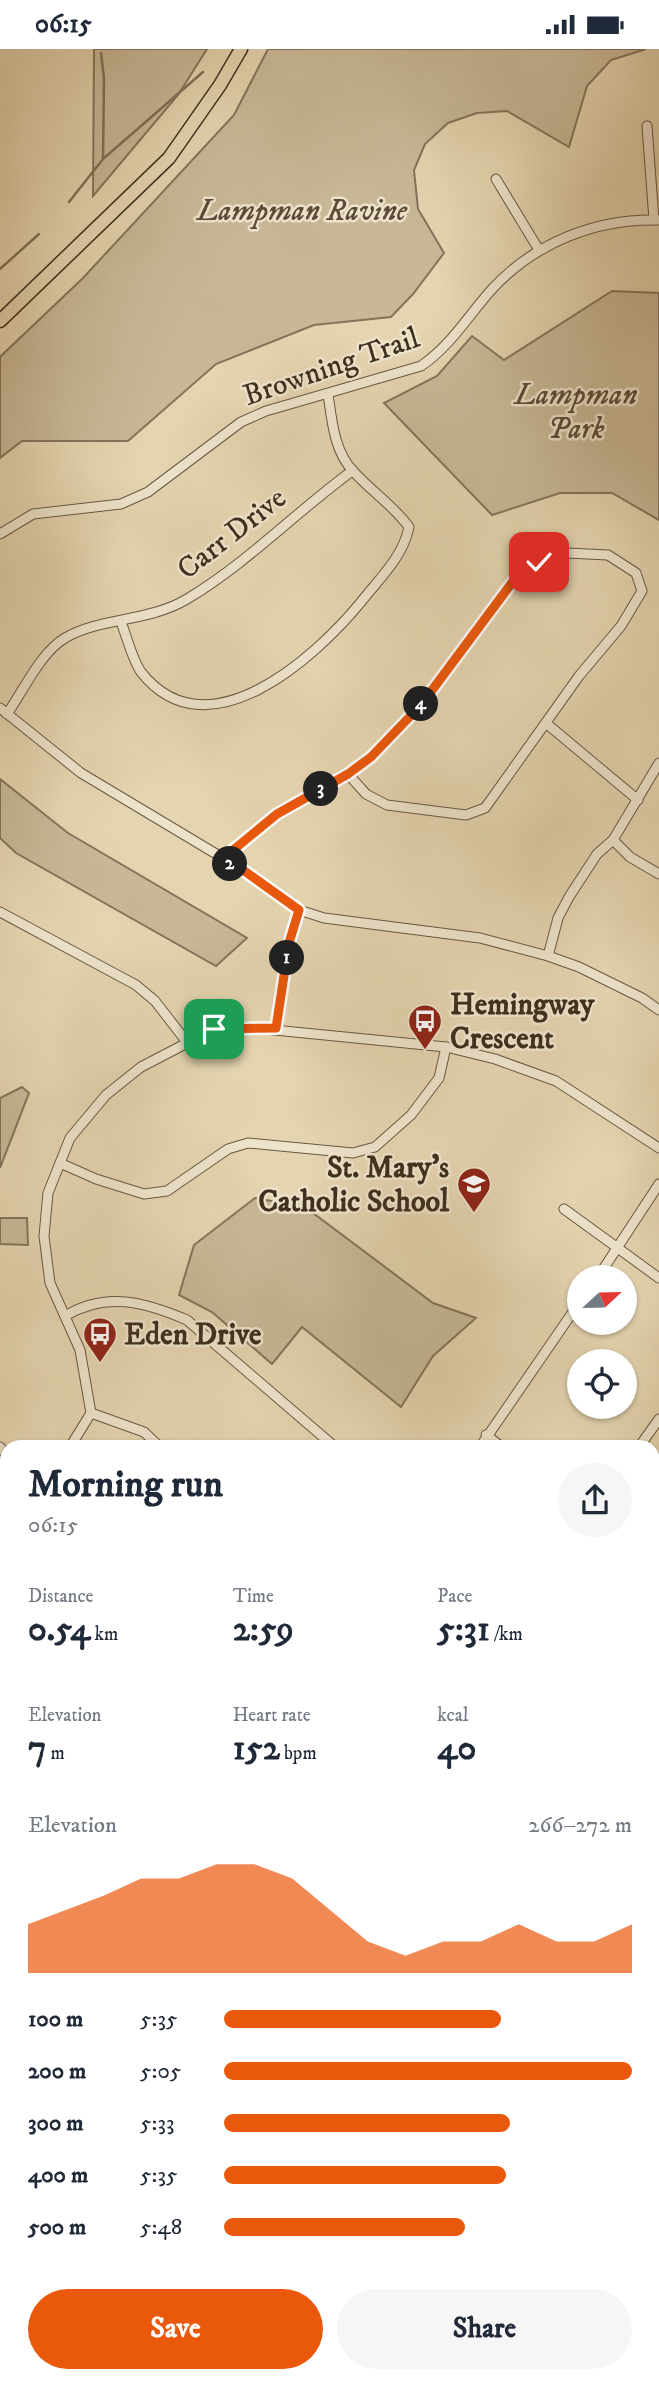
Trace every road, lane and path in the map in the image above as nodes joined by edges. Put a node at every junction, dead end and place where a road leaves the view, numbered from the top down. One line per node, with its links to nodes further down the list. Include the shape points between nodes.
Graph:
1 (241, 49): 6 (main road, via 169,158)
2 (647, 126): 4 (street)
3 (496, 179): 5 (street)
4 (656, 220): 5 (street, Browning Trail, via 593,226)
5 (539, 250): 7 (street, Browning Trail, via 493,288 442,352 421,366)
6 (0, 321)
7 (328, 394): 8 (street, via 336,441); 9 (street, Browning Trail, via 241,422 148,492 121,504 33,514)
8 (352, 471): 10 (street, Carr Drive, via 214,582 166,609); 10 (street, via 396,509 409,527 405,547 333,636 287,672 239,699 212,706 183,701 157,688 139,669)
9 (0, 534)
10 (121, 622): 11 (street, Carr Drive, via 64,639)
11 (4, 711): 17 (street, via 81,773)
12 (547, 724): 14 (street, via 485,808 466,815 387,804 366,794); 14 (street, via 642,591 636,573 608,555 567,553 539,562 514,580 421,705); 15 (street)
13 (659, 763): 15 (street)
14 (348, 774): 17 (street, via 277,814)
15 (638, 800): 16 (street)
16 (612, 840): 18 (street); 21 (street, via 569,897)
17 (221, 860): 19 (street)
18 (659, 874)
19 (299, 910): 21 (street, via 324,918 480,938); 23 (street, via 289,943)
20 (0, 912): 24 (street, via 136,985 155,1001)
21 (548, 956): 22 (street, via 579,967)
22 (659, 1010)
23 (276, 1028): 24 (street, via 214,1029); 25 (street)
24 (186, 1041): 27 (street, via 141,1067 106,1095 70,1137)
25 (446, 1047): 26 (street, via 556,1081); 27 (street, via 439,1077 411,1115 375,1147 353,1153 248,1143 228,1149 167,1191 144,1194)
26 (659, 1148)
27 (60, 1163): 33 (street, via 48,1193 44,1236 50,1283)
28 (659, 1184): 30 (street)
29 (564, 1209): 30 (street)
30 (619, 1247): 31 (street); 32 (street)
31 (606, 1265)
32 (659, 1278)
33 (65, 1316): 35 (street, via 80,1350); 40 (street, via 84,1304 107,1301 160,1308 187,1320)
34 (567, 1321): 37 (street)
35 (90, 1413): 38 (street); 39 (street, via 135,1428)
36 (659, 1419): 43 (street)
37 (486, 1435): 41 (street); 42 (street)
38 (74, 1440)
39 (151, 1440)
40 (327, 1440)
41 (484, 1440)
42 (493, 1440)
43 (644, 1440)

